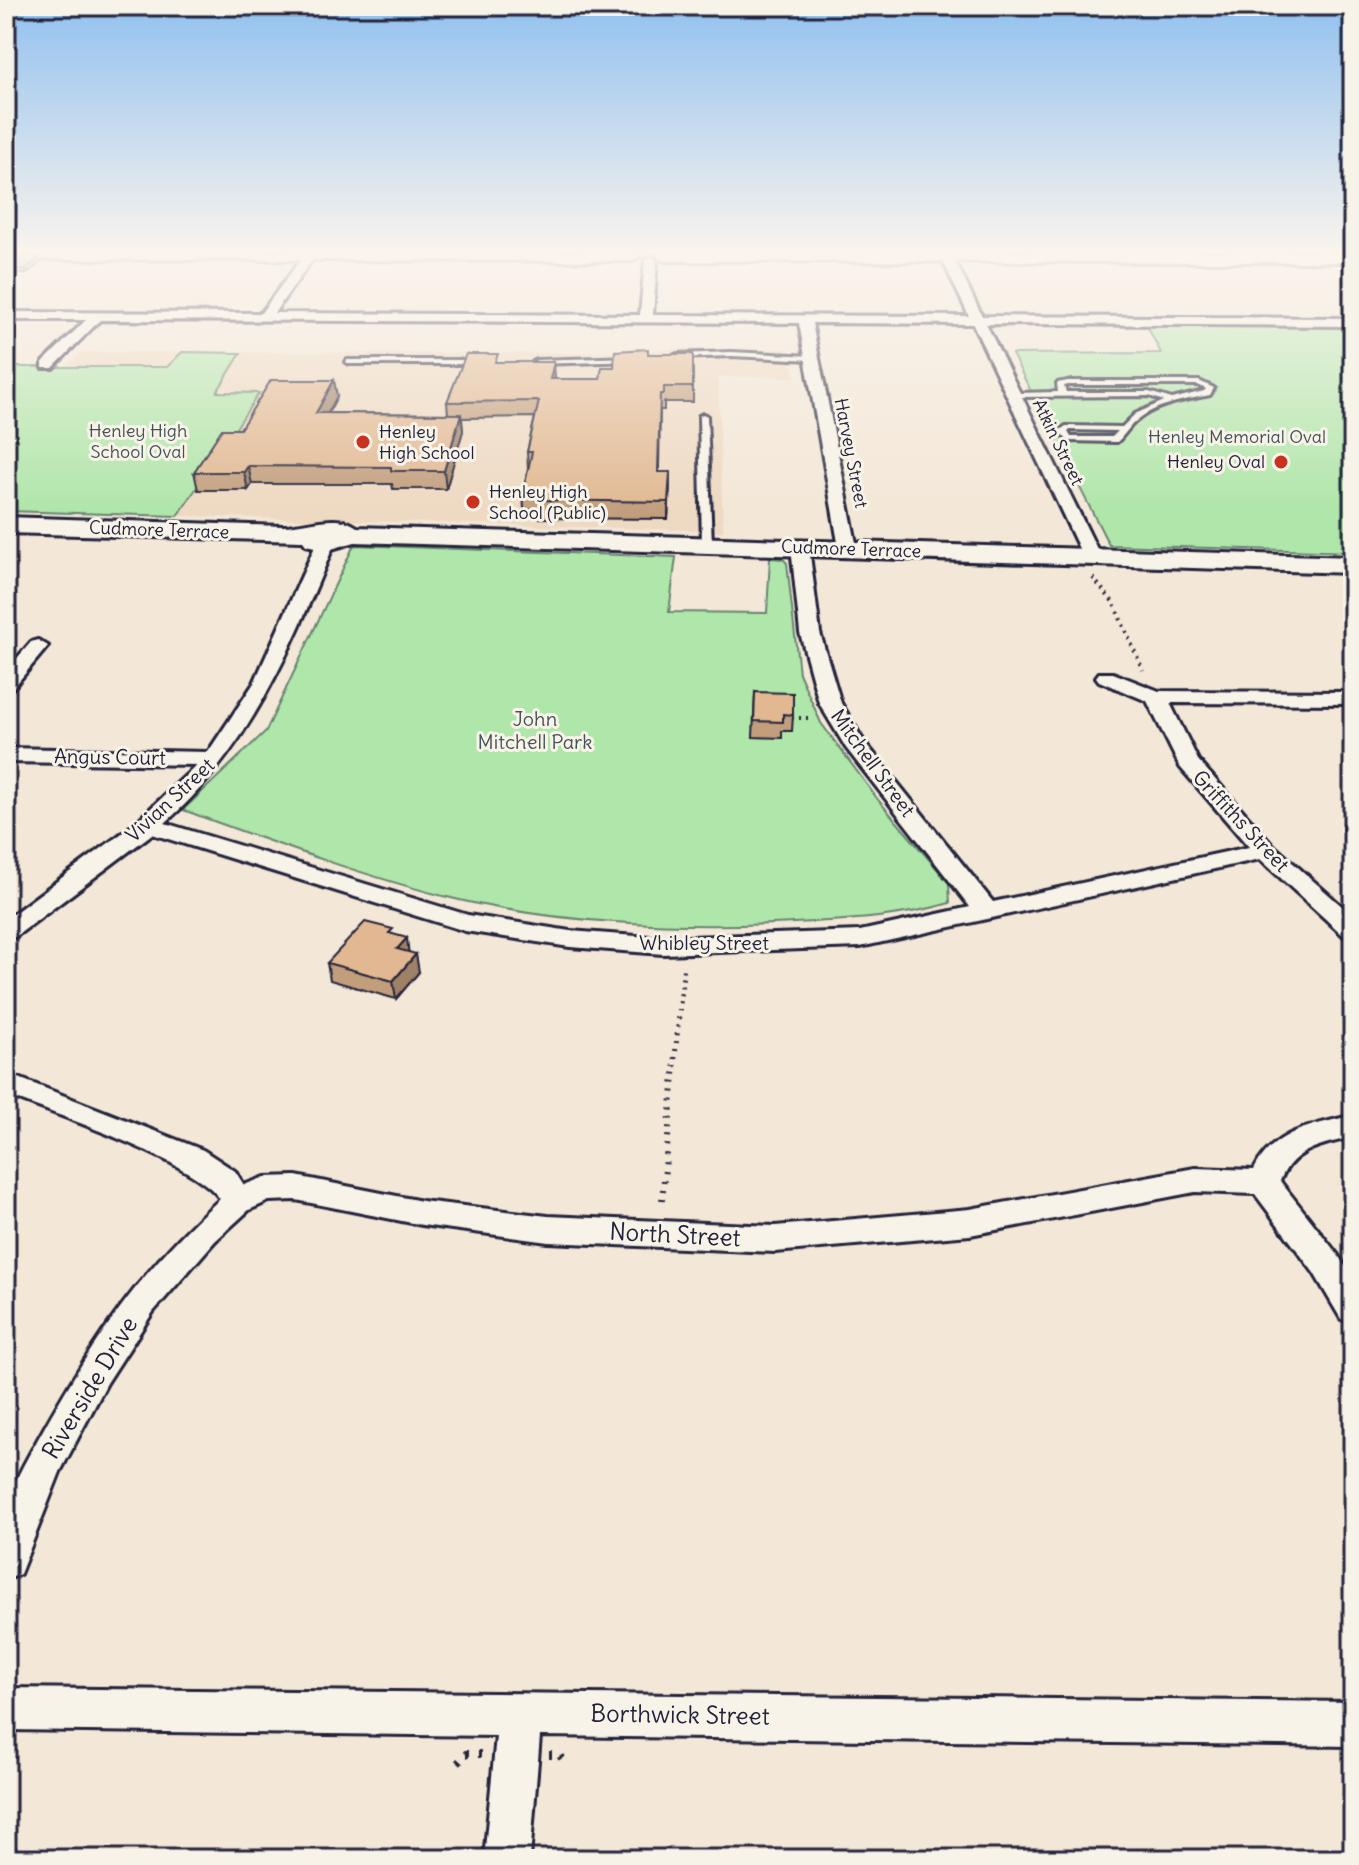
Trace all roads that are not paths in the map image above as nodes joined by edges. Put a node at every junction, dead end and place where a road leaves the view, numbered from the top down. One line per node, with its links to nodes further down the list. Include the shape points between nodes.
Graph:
1 (74, 339): 10 (street)
2 (809, 339): 6 (street, Harvey Street)
3 (987, 339): 11 (street, Atkin Street)
4 (669, 356): 6 (lane)
5 (643, 358): 9 (lane)
6 (812, 358): 20 (street, Harvey Street)
7 (350, 362): 8 (lane)
8 (490, 362)
9 (521, 362)
10 (48, 365)
11 (1014, 395): 12 (lane); 21 (street, Atkin Street)
12 (1063, 395): 13 (lane, via 1149,394); 13 (lane, via 1060,385 1068,383 1199,383 1210,388)
13 (1172, 401): 15 (lane, via 1147,410)
14 (703, 416): 18 (lane)
15 (1124, 429): 15 (lane, via 1114,440 1101,441 1068,439 1063,431)
16 (6, 525): 17 (street, Cudmore Terrace)
17 (329, 536): 18 (street, Cudmore Terrace); 29 (street, Vivian Street, via 262,689)
18 (707, 544): 19 (street, Cudmore Terrace)
19 (800, 547): 20 (street, Cudmore Terrace); 32 (street, Mitchell Street, via 810,633 830,703 854,743)
20 (848, 548): 21 (street, Cudmore Terrace)
21 (1092, 557): 22 (street, Cudmore Terrace)
22 (1353, 565)
23 (38, 646): 25 (street)
24 (1106, 677): 26 (street)
25 (6, 684)
26 (1156, 697): 27 (street); 31 (street, Griffiths Street, via 1188,762)
27 (1353, 698)
28 (6, 755): 29 (street, Angus Court)
29 (215, 759): 30 (street, Vivian Street)
30 (148, 825): 32 (street, Whibley Street, via 465,923 570,939 717,946 860,939); 34 (street, Vivian Street)
31 (1265, 851): 32 (street, Whibley Street); 33 (street, Griffiths Street)
32 (987, 911)
33 (1353, 930)
34 (6, 931)
35 (6, 1083): 38 (street, via 192,1158 224,1179)
36 (1353, 1126): 37 (street, via 1286,1146 1270,1162)
37 (1264, 1183): 38 (street, North Street, via 1195,1180 970,1222 775,1239 548,1229 422,1213 296,1188 265,1189); 39 (street)
38 (238, 1201): 40 (street, Riverside Drive, via 141,1302 94,1372 43,1466)
39 (1353, 1309)
40 (6, 1561)
41 (6, 1709): 42 (street, Borthwick Street)
42 (520, 1713): 43 (street, Borthwick Street); 44 (street)
43 (1353, 1724)
44 (507, 1859)

